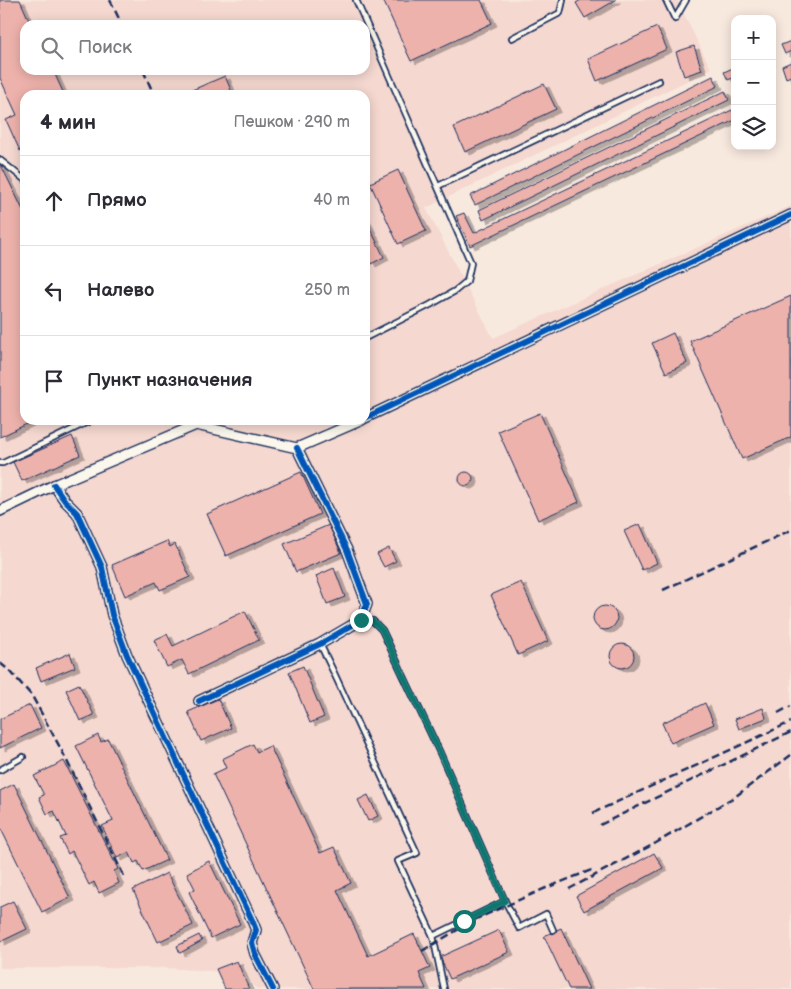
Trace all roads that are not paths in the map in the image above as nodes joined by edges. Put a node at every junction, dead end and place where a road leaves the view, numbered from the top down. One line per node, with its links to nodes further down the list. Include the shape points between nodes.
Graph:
1 (356, 0): 5 (lane)
2 (563, 0): 7 (lane, via 560,13)
3 (666, 0): 4 (lane, via 675,19)
4 (686, 0)
5 (365, 20)
6 (370, 32): 11 (lane)
7 (512, 38)
8 (659, 81): 11 (lane)
9 (0, 160): 10 (lane)
10 (20, 176)
11 (438, 186): 13 (lane, via 471,262 467,281 455,291)
12 (791, 215): 14 (street)
13 (370, 335)
14 (370, 416)
15 (82, 425): 19 (lane)
16 (196, 425): 18 (street); 20 (street)
17 (349, 425): 18 (street)
18 (297, 448): 22 (street, via 347,550 367,604)
19 (0, 463)
20 (54, 485): 21 (street); 30 (street, via 77,513 102,567 112,615 127,655 252,920 256,930 252,942 255,954)
21 (0, 511)
22 (361, 620): 23 (street); 27 (lane, via 373,621 382,630)
23 (320, 644): 24 (street); 29 (lane, via 417,853 398,861)
24 (199, 701)
25 (23, 757): 26 (lane)
26 (0, 770)
27 (505, 901): 28 (lane, via 519,928 546,914); 29 (lane)
28 (553, 930)
29 (433, 936): 31 (lane)
30 (273, 989)
31 (444, 989)

